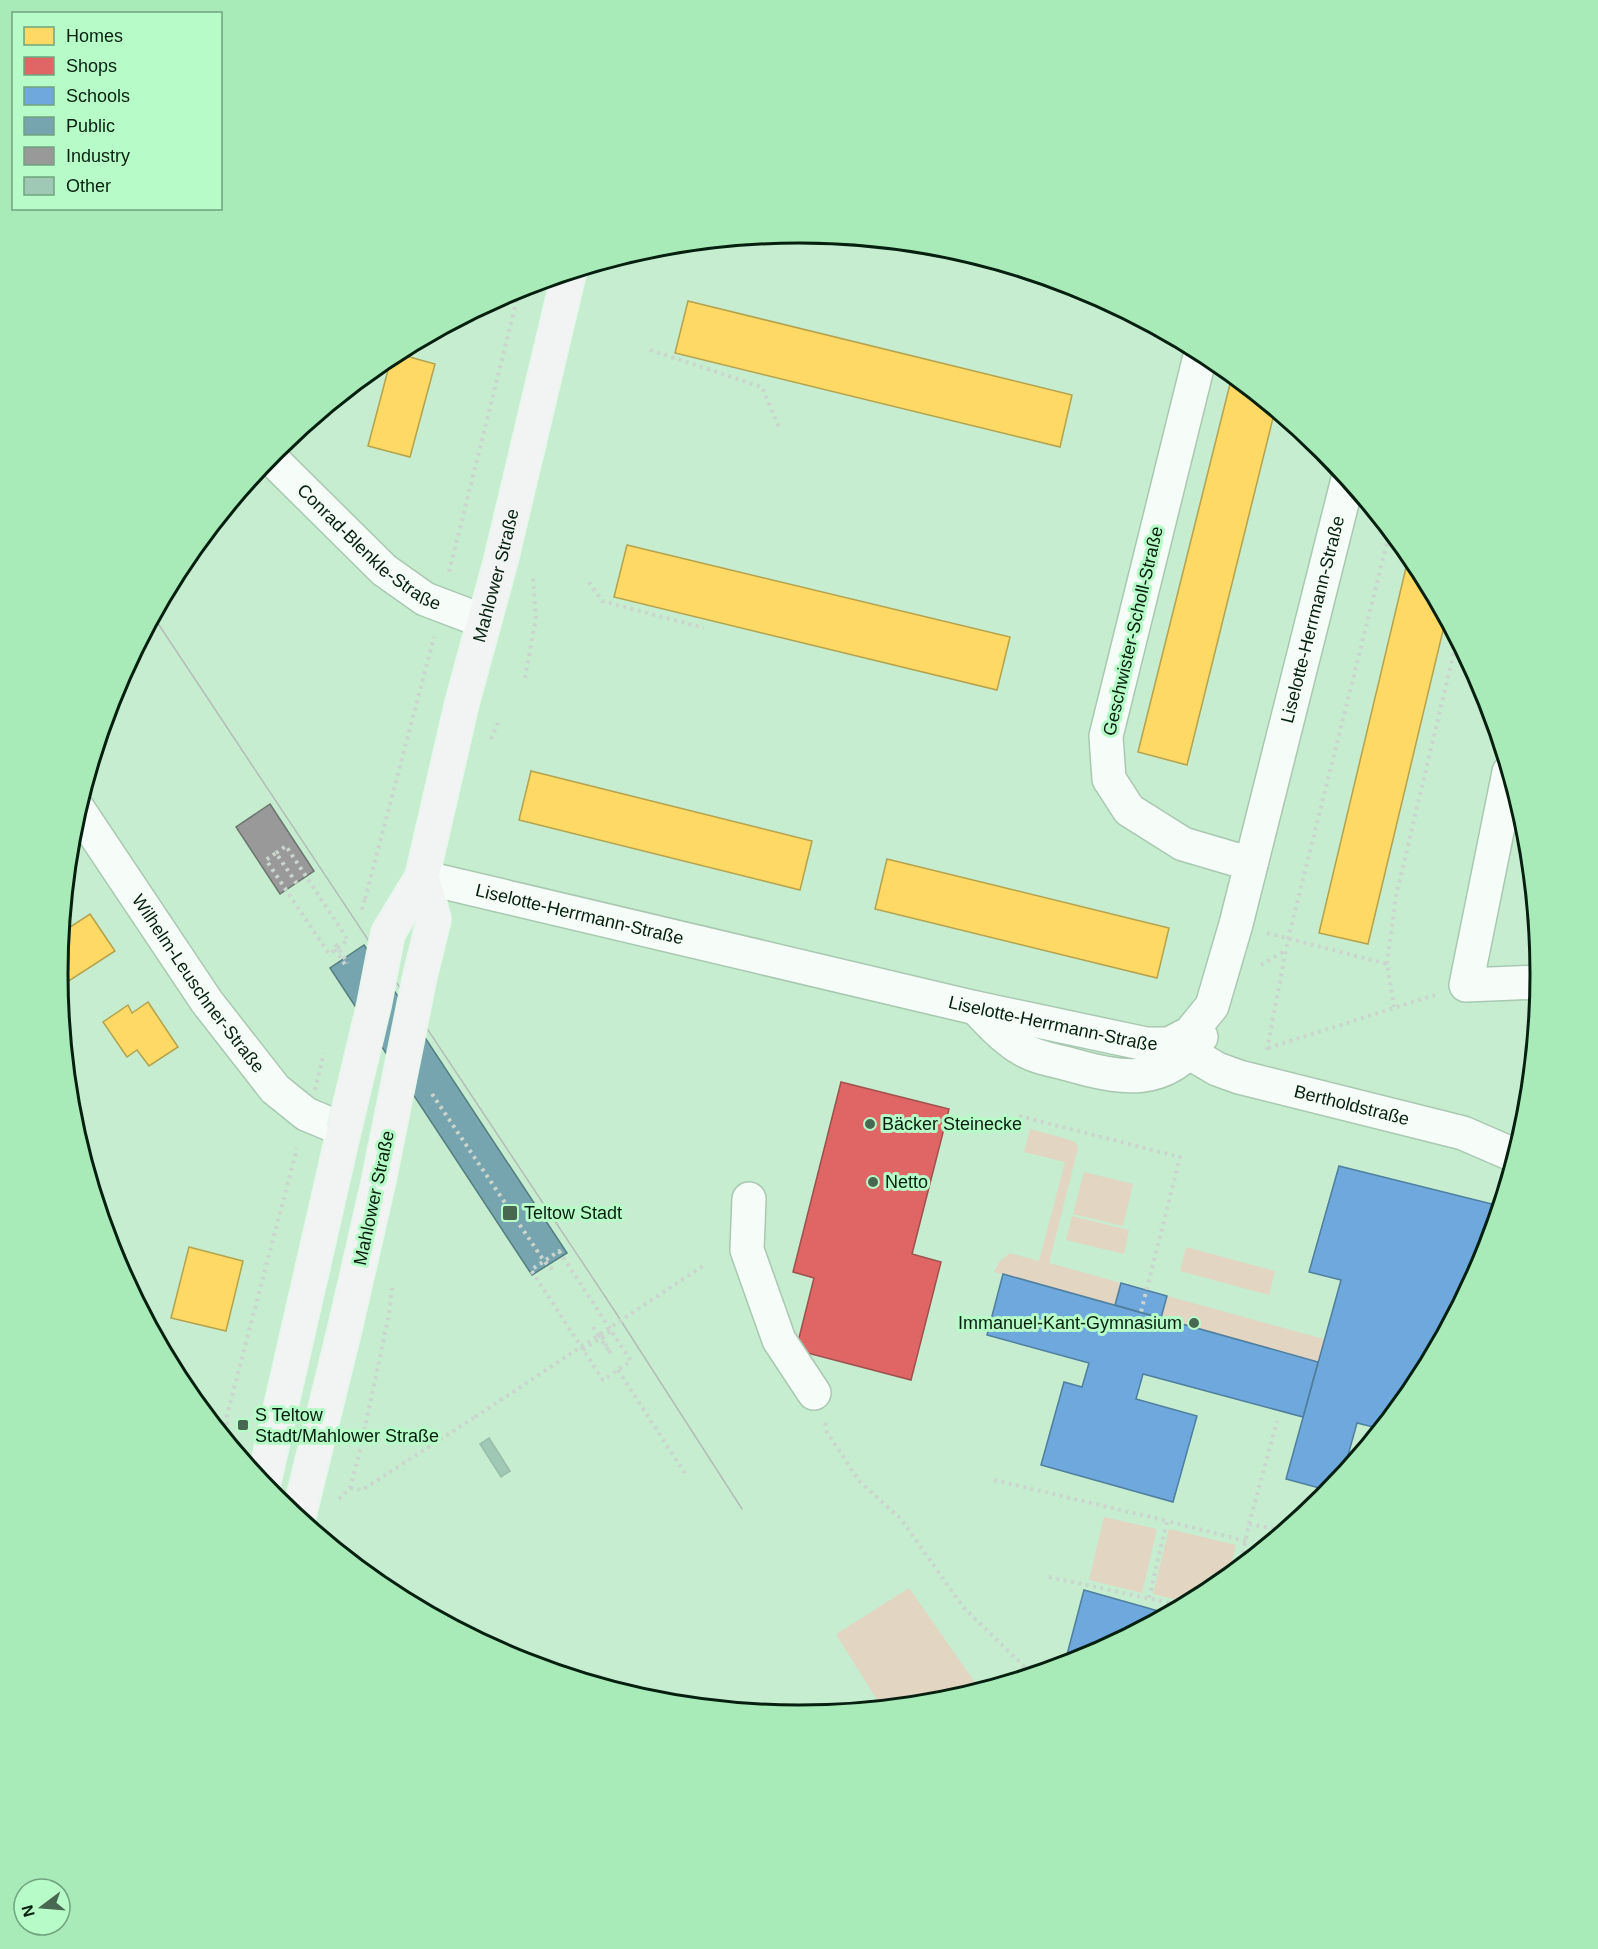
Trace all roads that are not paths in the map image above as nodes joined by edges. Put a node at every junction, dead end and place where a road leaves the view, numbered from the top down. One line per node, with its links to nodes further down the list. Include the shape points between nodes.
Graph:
1 (567, 281): 5 (main road, Mahlower Straße)
2 (1198, 361): 8 (street, Geschwister-Scholl-Straße, via 1106,736 1109,779 1129,810 1183,844)
3 (276, 463): 5 (street, Conrad-Blenkle-Straße, via 384,570 425,599)
4 (1346, 488): 8 (street, Liselotte-Herrmann-Straße)
5 (483, 621): 9 (main road, Mahlower Straße)
6 (1506, 786): 10 (street, via 1466,985)
7 (85, 819): 14 (street, Wilhelm-Leuschner-Straße, via 207,1002 275,1089 310,1102)
8 (1251, 864): 11 (street, Liselotte-Herrmann-Straße)
9 (422, 877): 12 (street, Liselotte-Herrmann-Straße); 14 (main road, Mahlower Straße, bridge, via 388,933); 19 (main road, Mahlower Straße, bridge, via 434,919 378,1184)
10 (1530, 982)
11 (1212, 1006): 12 (street, Liselotte-Herrmann-Straße, via 1190,1033 1169,1044 1146,1044); 13 (street, via 1207,1028)
12 (976, 1008): 13 (street, via 1023,1050 1092,1071 1143,1075 1178,1064)
13 (1190, 1053): 15 (street, Bertholdstraße, via 1239,1077 1463,1133)
14 (344, 1130): 18 (main road, Mahlower Straße)
15 (1508, 1153)
16 (749, 1199): 17 (street, via 747,1250 779,1340)
17 (814, 1393)
18 (265, 1474)
19 (300, 1509)

